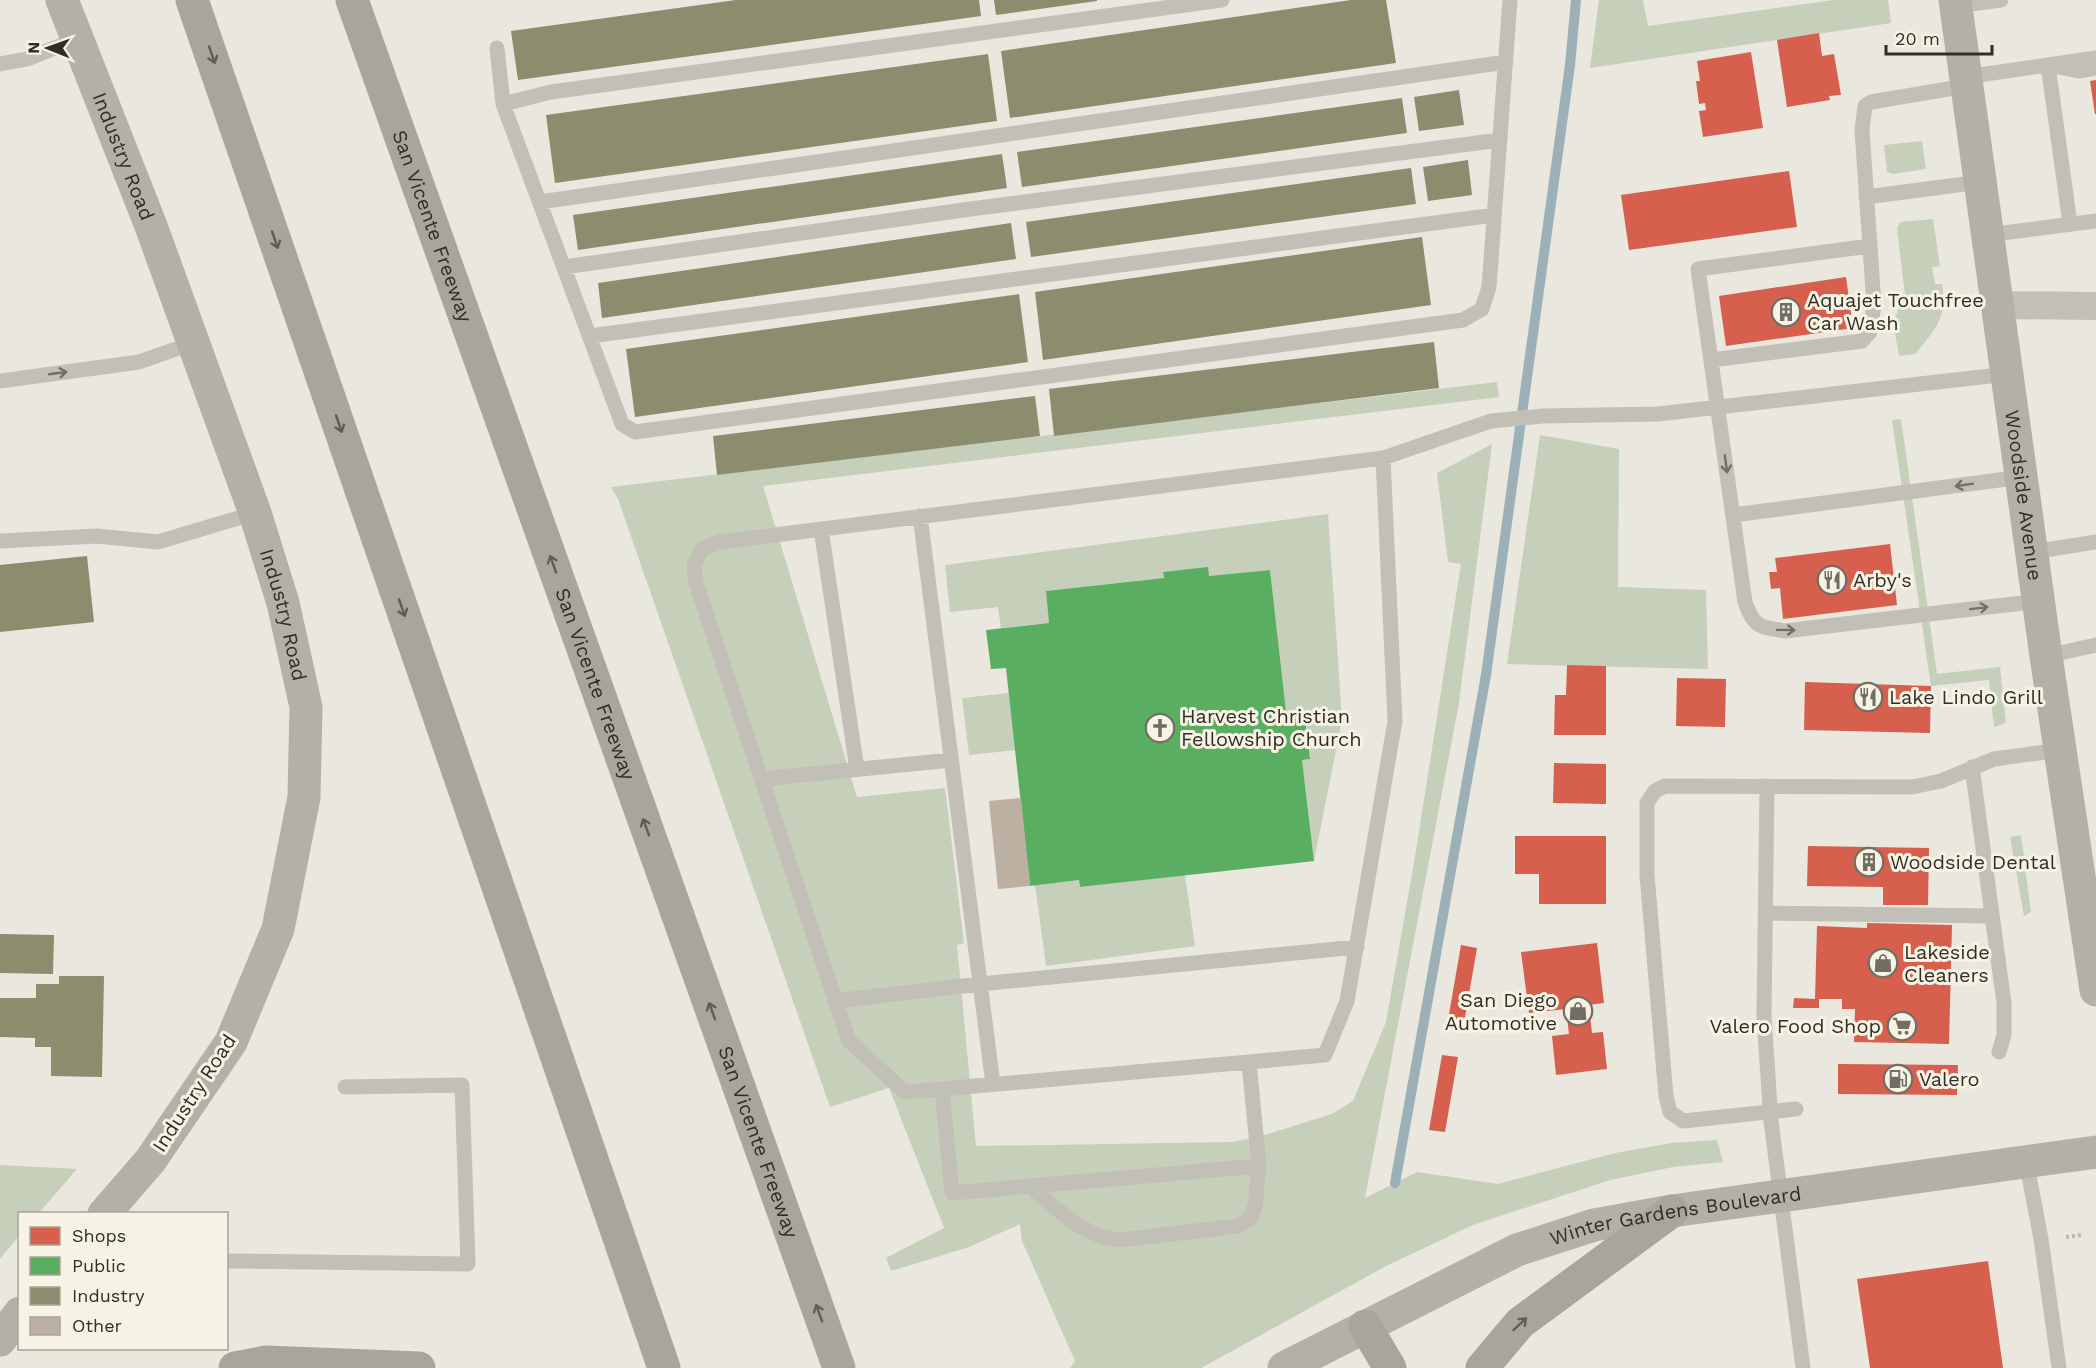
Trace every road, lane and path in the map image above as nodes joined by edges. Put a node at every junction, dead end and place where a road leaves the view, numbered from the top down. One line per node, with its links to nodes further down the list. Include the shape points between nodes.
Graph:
1 (62, 0): 8 (main road, Industry Road)
2 (192, 0): 80 (highway, one-way to 80)
3 (352, 0): 81 (highway, San Vicente Freeway, one-way to 3)
4 (1222, 0): 16 (lane, via 551,92)
5 (1510, 0): 11 (lane)
6 (2001, 0): 7 (lane)
7 (1956, 3): 15 (main road, Woodside Avenue)
8 (77, 39): 12 (lane, via 27,59); 30 (main road, Industry Road)
9 (496, 48): 16 (lane)
10 (2096, 58): 13 (lane)
11 (1506, 62): 17 (lane); 20 (lane)
12 (0, 63)
13 (2048, 65): 14 (lane, via 2079,71); 15 (lane); 23 (lane)
14 (2096, 69)
15 (1966, 82): 18 (main road, Woodside Avenue); 19 (lane, via 1865,106 1862,130)
16 (503, 104): 20 (lane)
17 (1500, 140): 21 (lane); 26 (lane)
18 (1980, 182): 19 (lane); 24 (main road, Woodside Avenue)
19 (1866, 196): 25 (lane)
20 (540, 202): 26 (lane)
21 (1494, 215): 29 (lane); 29 (lane, via 1489,287 1482,309 1463,320 635,432 622,424)
22 (2096, 221): 23 (lane)
23 (2070, 224): 24 (lane)
24 (1988, 235): 27 (main road, Woodside Avenue)
25 (1870, 246): 31 (lane, via 1874,305 1870,332 1862,341); 31 (lane, via 1698,269)
26 (564, 267): 29 (lane)
27 (1996, 305): 28 (street); 32 (main road, Woodside Avenue)
28 (2096, 306)
29 (590, 336)
30 (193, 343): 33 (lane, one-way to 30, via 140,362); 37 (main road, Industry Road)
31 (1712, 360): 34 (lane)
32 (2007, 374): 34 (lane); 36 (main road, Woodside Avenue)
33 (0, 381)
34 (1718, 406): 35 (lane, via 1658,414 1491,421); 38 (lane, one-way to 38)
35 (1383, 458): 39 (lane); 56 (lane, via 1395,721)
36 (2022, 477): 38 (lane, one-way to 38); 43 (main road, Woodside Avenue)
37 (255, 513): 41 (lane, via 158,542 97,536); 72 (main road, Industry Road, via 283,603 306,707 304,798 278,929 231,1042)
38 (1733, 515): 44 (lane, one-way to 44, via 1745,602 1758,627 1785,631)
39 (920, 516): 40 (lane); 48 (lane)
40 (821, 529): 50 (lane); 51 (lane, via 720,542 707,545 696,557 696,583)
41 (0, 541)
42 (2096, 542): 43 (lane)
43 (2032, 552): 44 (main road, Woodside Avenue)
44 (2039, 601): 46 (main road, Woodside Avenue)
45 (2096, 645): 46 (lane)
46 (2046, 656): 47 (main road, Woodside Avenue)
47 (2060, 750): 49 (lane, via 2010,755); 55 (main road, Woodside Avenue)
48 (951, 760): 50 (lane); 57 (lane)
49 (1972, 767): 52 (lane, via 1941,782 1912,787); 54 (lane)
50 (857, 769): 51 (lane)
51 (761, 779): 59 (lane)
52 (1767, 786): 53 (lane); 66 (lane, via 1665,786 1655,791 1647,803 1647,875 1670,1112 1683,1121)
53 (1765, 913): 54 (lane); 66 (lane, via 1764,1017)
54 (1992, 916): 60 (lane, via 2004,1003 2004,1035)
55 (2091, 923): 58 (main road, Woodside Avenue)
56 (1357, 947): 57 (lane); 61 (lane, via 1347,1001 1325,1055)
57 (980, 984): 59 (lane); 62 (lane)
58 (2096, 990)
59 (835, 1001): 64 (lane, via 849,1041 905,1092)
60 (1999, 1052)
61 (1249, 1062): 62 (lane); 69 (lane)
62 (993, 1084): 64 (lane)
63 (345, 1087): 74 (lane, via 462,1085 468,1264)
64 (942, 1089): 70 (lane, via 952,1193)
65 (1796, 1109): 66 (lane)
66 (1770, 1112): 71 (lane)
67 (2096, 1152): 68 (main road, Winter Gardens Boulevard)
68 (2026, 1160): 71 (main road, Winter Gardens Boulevard); 86 (lane)
69 (1259, 1166): 70 (lane); 70 (lane, via 1250,1219 1237,1226 1122,1240 1086,1233)
70 (1030, 1186)
71 (1780, 1195): 73 (main road, Winter Gardens Boulevard); 85 (lane)
72 (117, 1209)
73 (1672, 1211): 76 (main road, Winter Gardens Boulevard, via 1594,1225 1517,1250); 84 (highway, one-way to 73, via 1520,1323)
74 (228, 1261)
75 (18, 1316): 77 (main road)
76 (1365, 1326): 82 (main road, Winter Gardens Boulevard); 83 (highway)
77 (0, 1340)
78 (235, 1368): 79 (highway, via 266,1362)
79 (419, 1368)
80 (664, 1368)
81 (839, 1368)
82 (1284, 1368)
83 (1390, 1368)
84 (1482, 1368)
85 (1803, 1368)
86 (2060, 1368)

